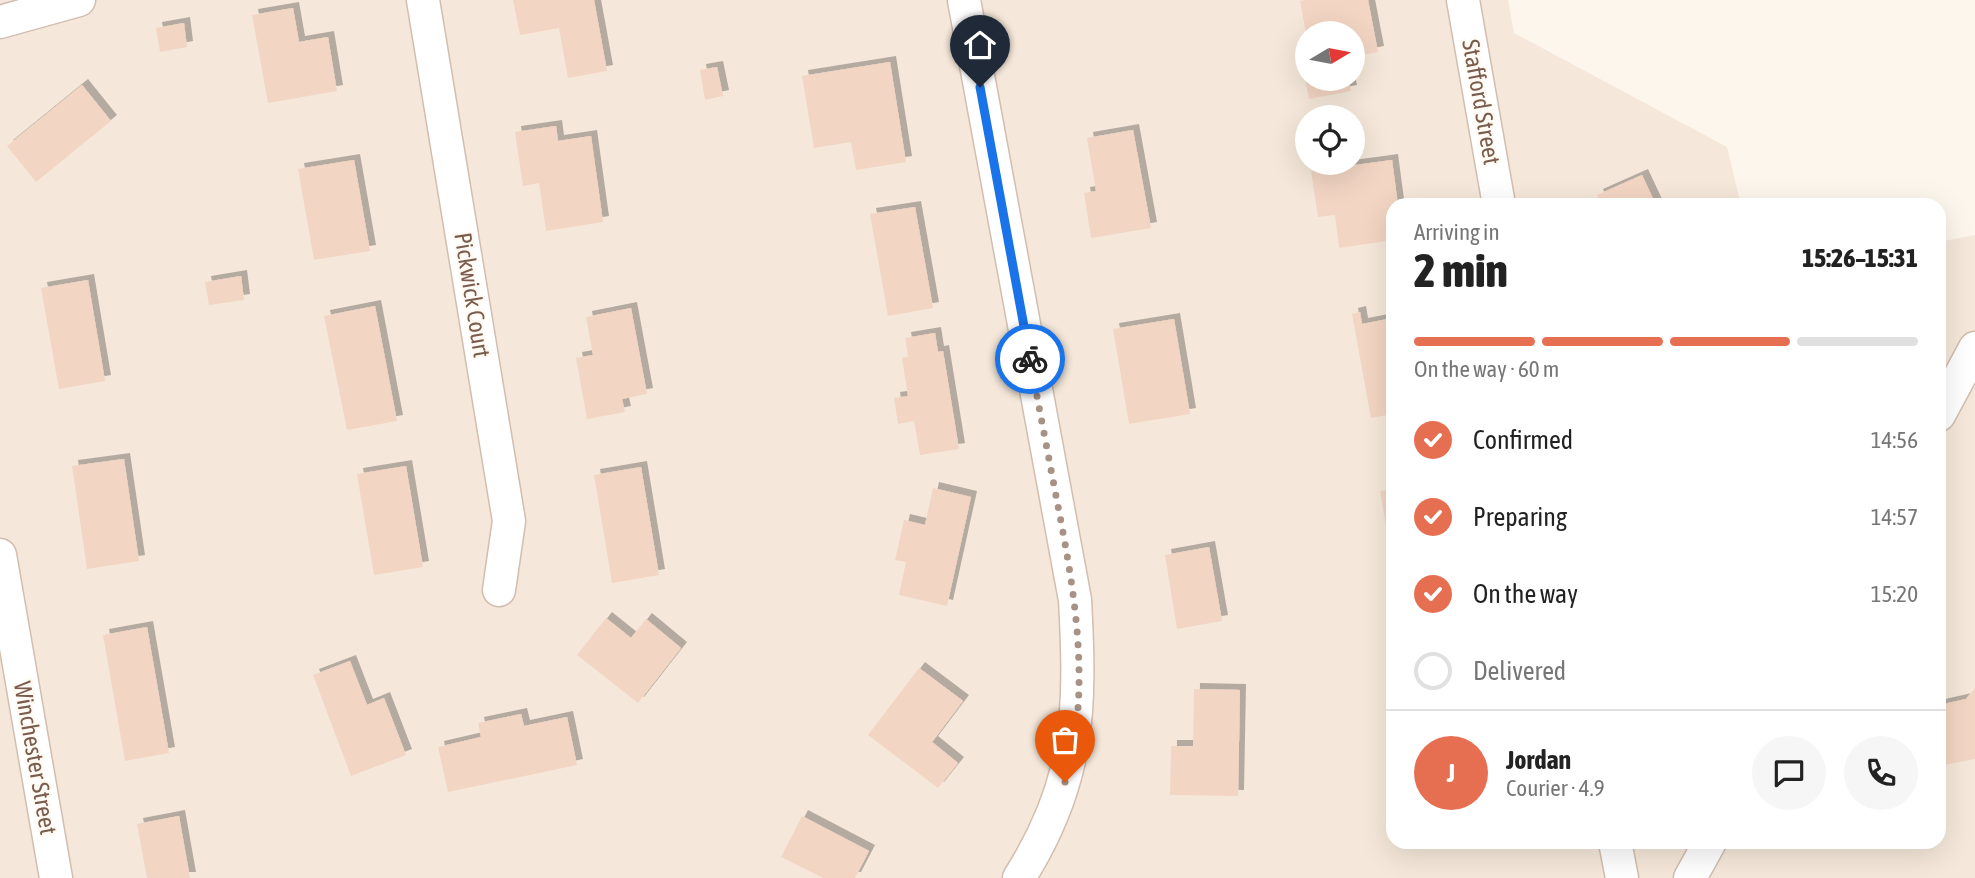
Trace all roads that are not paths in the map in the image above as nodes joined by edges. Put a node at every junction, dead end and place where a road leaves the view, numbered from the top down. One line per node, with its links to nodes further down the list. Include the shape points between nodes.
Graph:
1 (79, 0): 5 (street)
2 (423, 0): 10 (street, Pickwick Court, via 509,521)
3 (964, 0): 14 (street, via 1076,614 1079,667 1069,766 1060,798)
4 (1463, 0): 6 (street, Stafford Street)
5 (0, 22)
6 (1498, 198)
7 (1975, 348): 8 (street)
8 (1946, 402)
9 (0, 555): 13 (street, Winchester Street)
10 (499, 590)
11 (1616, 849): 15 (street)
12 (1706, 849): 16 (street)
13 (56, 878)
14 (1019, 878)
15 (1622, 878)
16 (1690, 878)

